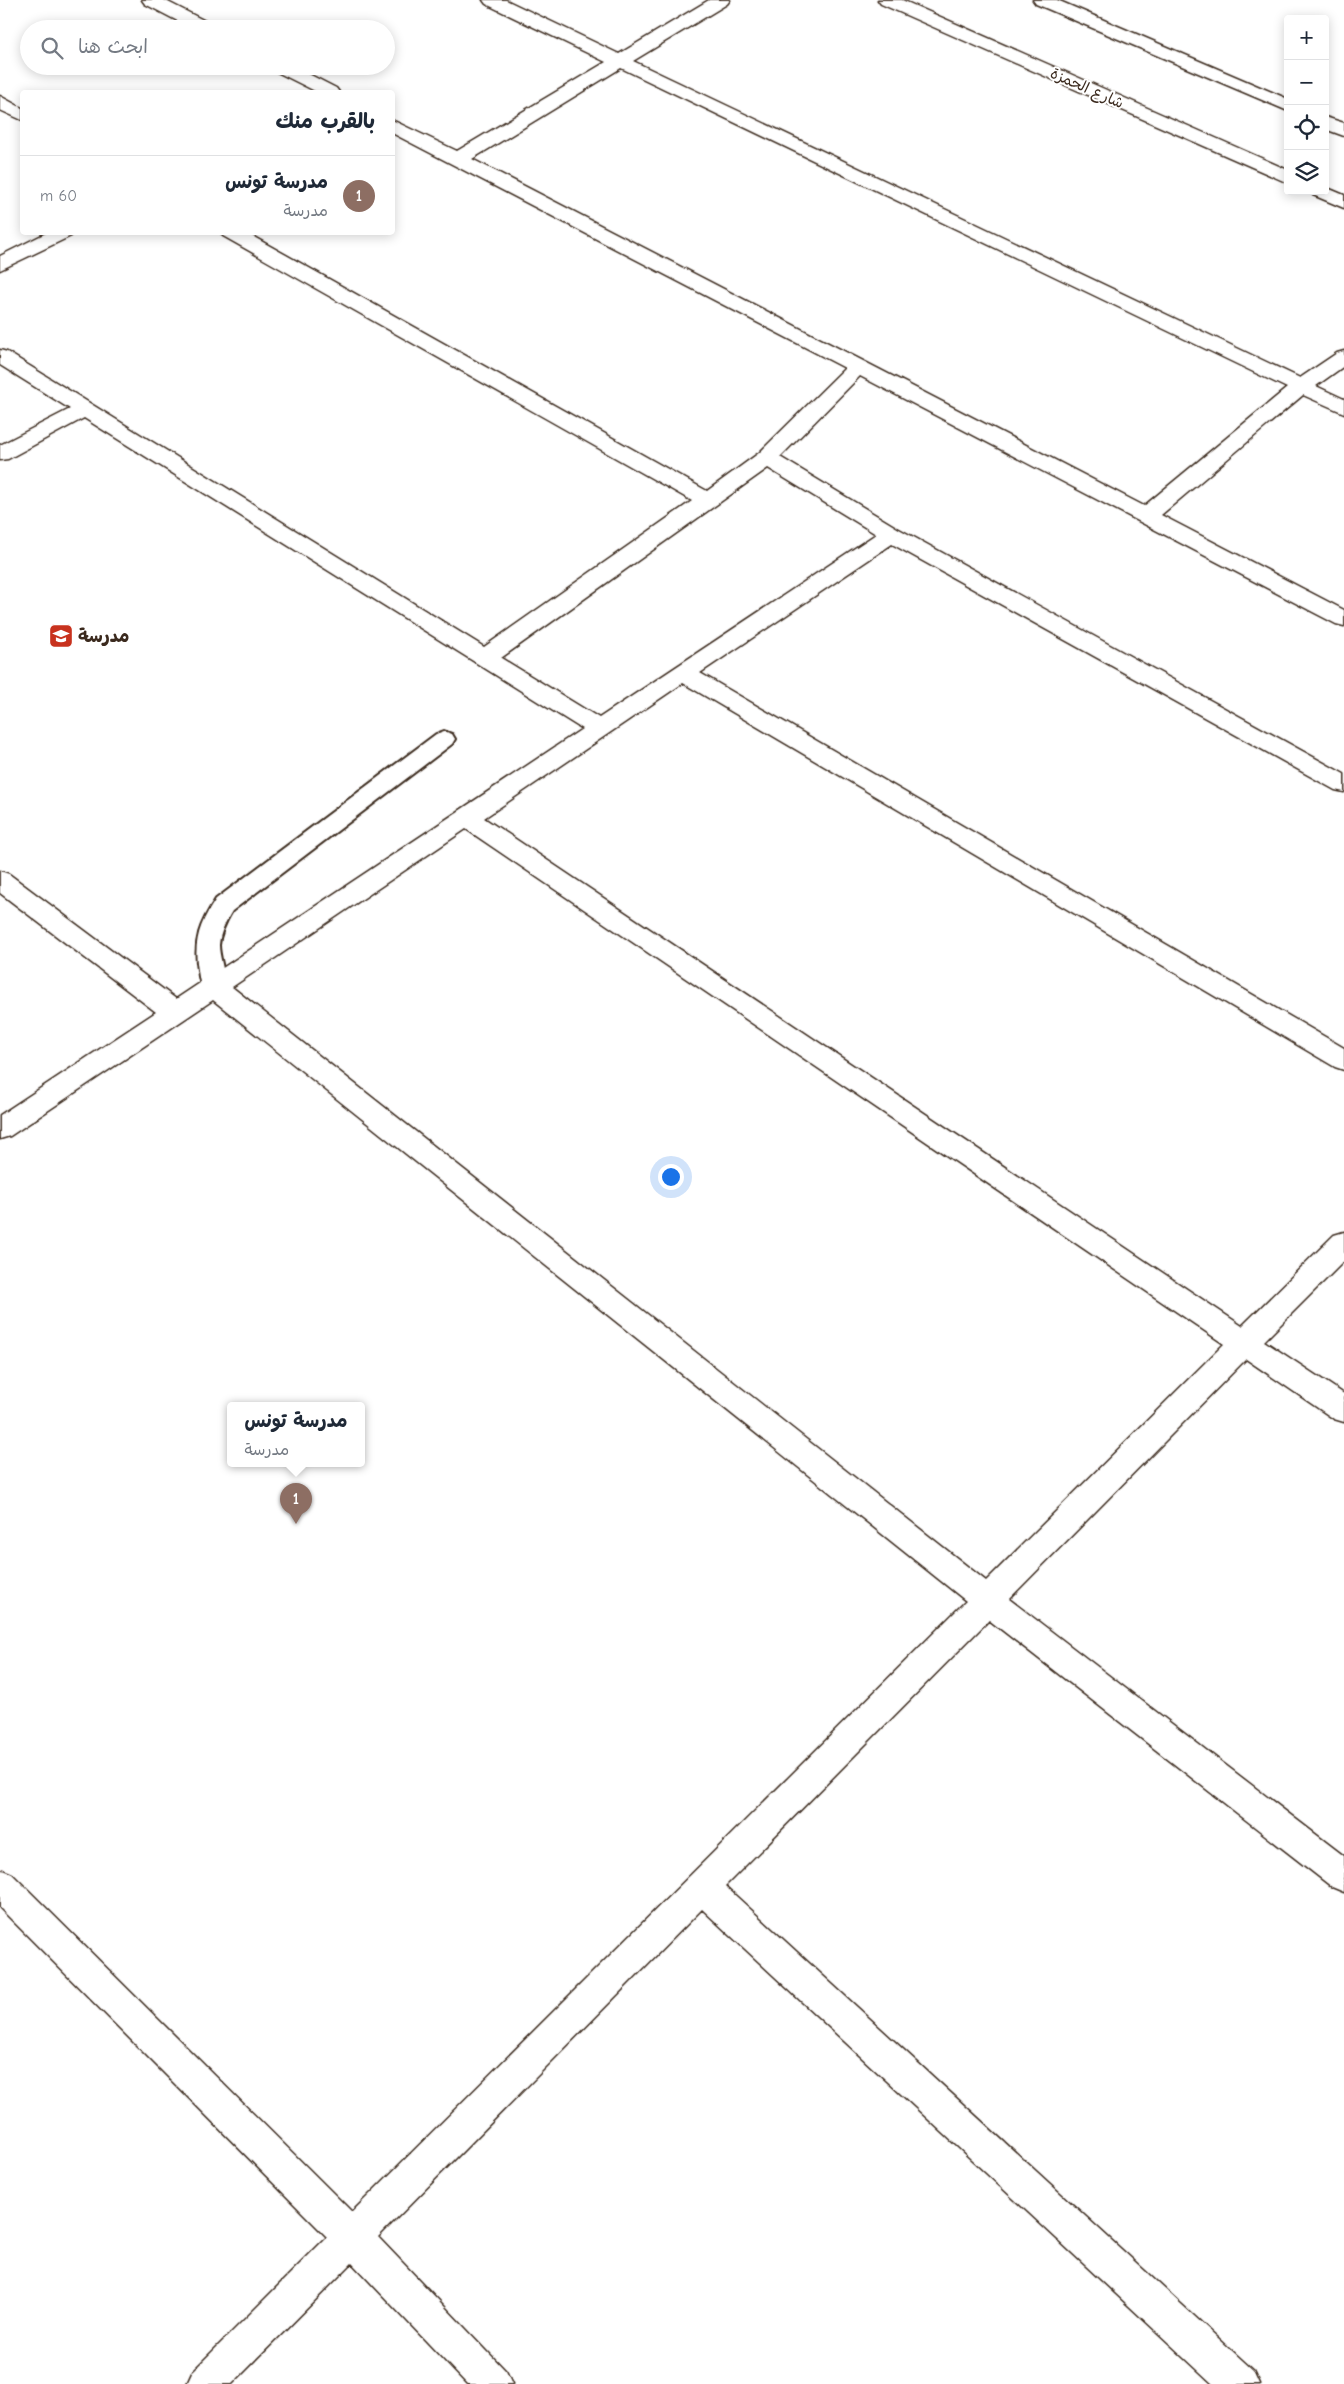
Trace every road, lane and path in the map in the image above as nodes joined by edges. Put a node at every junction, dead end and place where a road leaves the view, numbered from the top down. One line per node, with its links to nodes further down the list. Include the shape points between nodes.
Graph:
1 (151, 0): 6 (street)
2 (492, 0): 7 (street)
3 (721, 0): 7 (street)
4 (887, 0): 17 (street, شارع الحمزة)
5 (1042, 0): 11 (street)
6 (190, 20)
7 (620, 60): 16 (street); 26 (street)
8 (297, 75): 9 (street)
9 (326, 90)
10 (0, 102): 12 (street)
11 (1286, 105)
12 (20, 114)
13 (1329, 124): 15 (street)
14 (395, 127): 16 (street)
15 (1344, 130)
16 (458, 159): 25 (street)
17 (1284, 175)
18 (1329, 195): 19 (street)
19 (1344, 202)
20 (58, 235): 22 (street)
21 (235, 235): 31 (street)
22 (0, 264)
23 (0, 356): 28 (street)
24 (1344, 357): 26 (street)
25 (858, 367): 30 (street); 32 (street)
26 (1302, 386): 27 (street); 32 (street)
27 (1344, 407)
28 (84, 409): 29 (street); 35 (street)
29 (0, 454)
30 (767, 458): 31 (street); 33 (street)
31 (707, 500): 35 (street)
32 (1146, 516): 34 (street)
33 (891, 534): 36 (street); 39 (street)
34 (1344, 619)
35 (485, 658): 37 (street)
36 (683, 673): 37 (street); 44 (street)
37 (599, 729): 40 (street)
38 (444, 738): 42 (lane, via 224,905 211,923 206,946)
39 (1344, 784)
40 (467, 818): 42 (street); 47 (street)
41 (0, 880): 43 (street)
42 (213, 986): 43 (street); 49 (street)
43 (175, 1012): 45 (street)
44 (1344, 1060)
45 (0, 1129)
46 (1344, 1243): 47 (street)
47 (1245, 1343): 48 (street); 49 (street)
48 (1344, 1410)
49 (987, 1600): 50 (street); 52 (street)
50 (1344, 1876)
51 (0, 1885): 53 (street)
52 (702, 1887): 53 (street); 56 (street)
53 (352, 2237): 54 (street); 55 (street)
54 (206, 2384)
55 (493, 2384)
56 (1242, 2384)

